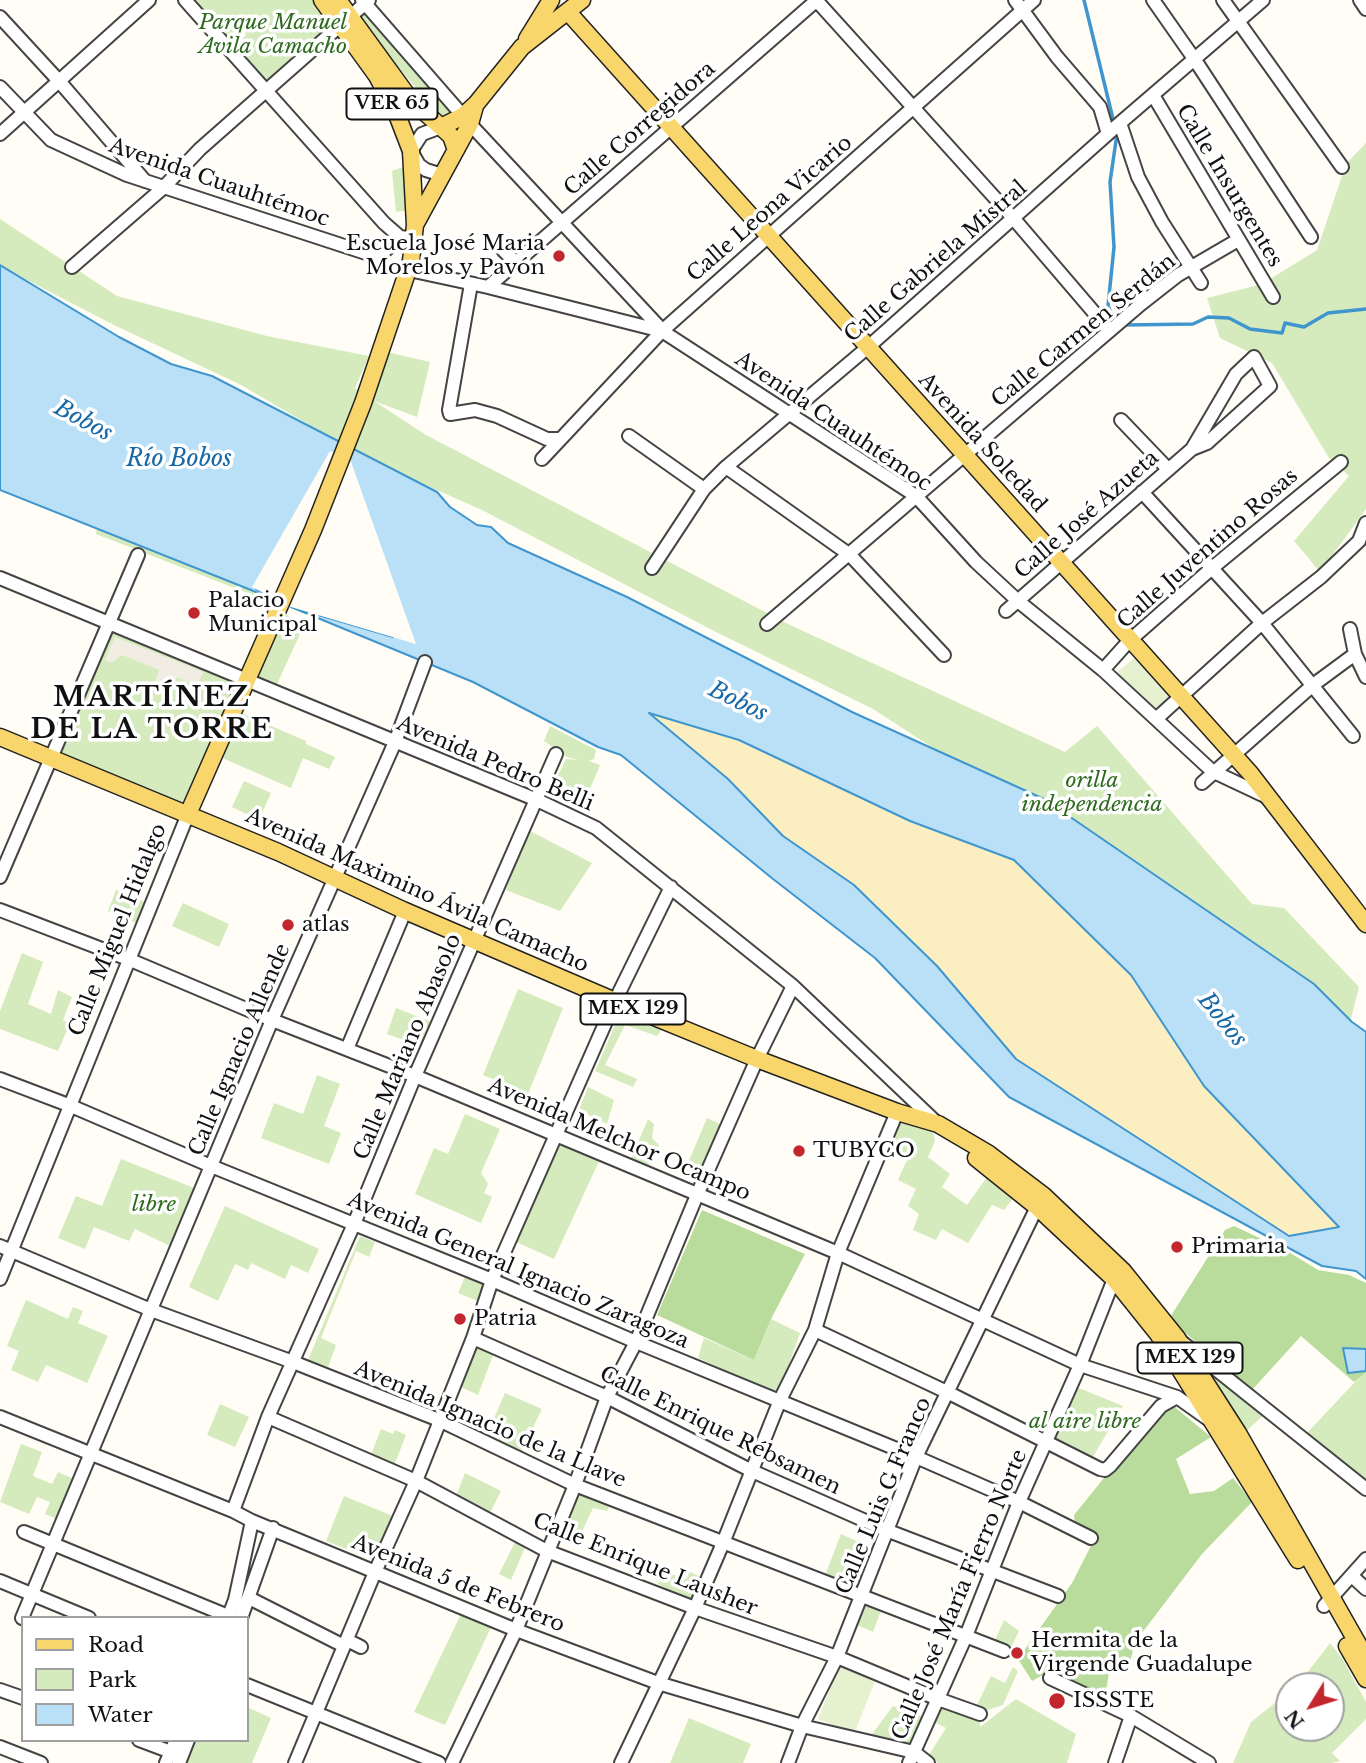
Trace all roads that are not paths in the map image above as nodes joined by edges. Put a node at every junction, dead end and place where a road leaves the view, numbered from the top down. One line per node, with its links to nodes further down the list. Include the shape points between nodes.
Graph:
1 (149, 0): 19 (street)
2 (185, 0): 21 (street)
3 (322, 0): 16 (main road, VER 65)
4 (338, 0): 16 (main road, VER 65)
5 (582, 0): 13 (main road)
6 (816, 0): 23 (street); 28 (street, Calle Corregidora)
7 (1153, 0): 18 (street)
8 (1223, 0): 17 (street)
9 (1263, 0): 17 (street, Calle Gabriela Mistral)
10 (1360, 0): 14 (street)
11 (366, 1): 16 (street); 25 (street)
12 (1024, 3): 23 (street, Calle Leona Vicario); 30 (street, via 1057,57 1100,107)
13 (558, 4): 25 (main road); 28 (main road, Avenida Soledad)
14 (1366, 9)
15 (0, 17): 19 (street)
16 (346, 22): 21 (street); 27 (main road, VER 65, via 410,99); 32 (main road, VER 65, via 396,113)
17 (1237, 23): 18 (street, Calle Gabriela Mistral); 33 (street)
18 (1195, 60): 22 (street, Calle Gabriela Mistral); 41 (street)
19 (60, 81): 24 (street); 35 (street)
20 (0, 87): 24 (street, Avenida Cuauhtémoc)
21 (266, 91): 36 (street); 39 (street, via 384,223)
22 (1153, 95): 26 (street, Calle Gabriela Mistral); 42 (street, Calle Insurgentes)
23 (914, 108): 37 (street); 40 (street, Calle Leona Vicario)
24 (23, 113): 29 (street); 35 (street, Avenida Cuauhtémoc, via 51,140)
25 (466, 120): 27 (main road); 31 (main road); 38 (street)
26 (1121, 122): 30 (street, Calle Gabriela Mistral); 46 (street, via 1138,177)
27 (441, 127): 31 (main road, VER 65); 32 (street, via 422,134)
28 (671, 127): 38 (street, Calle Corregidora); 40 (main road, Avenida Soledad)
29 (0, 134)
30 (1108, 134): 37 (street, Calle Gabriela Mistral)
31 (456, 150): 34 (main road)
32 (411, 151): 34 (street, via 419,165); 39 (main road, VER 65)
33 (1342, 167)
34 (442, 175): 39 (main road)
35 (145, 181): 36 (street, Avenida Cuauhtémoc)
36 (163, 188): 39 (street, Avenida Cuauhtémoc, via 378,257); 45 (street)
37 (1014, 219): 53 (street); 54 (street, Calle Gabriela Mistral)
38 (562, 224): 44 (street, Calle Corregidora); 52 (street)
39 (409, 234): 47 (main road, VER 65)
40 (768, 237): 52 (street, Calle Leona Vicario); 54 (main road, Avenida Soledad)
41 (1311, 237)
42 (1238, 240): 46 (street, Calle Carmen Serdán); 51 (street, Calle Insurgentes)
43 (503, 250): 44 (street)
44 (516, 263): 50 (street, Calle Corregidora)
45 (72, 267)
46 (1191, 268): 48 (street); 53 (street, Calle Carmen Serdán)
47 (409, 270): 49 (street, Avenida Cuauhtémoc); 88 (main road, Calle Miguel Hidalgo / VER 65, via 363,403)
48 (1201, 283)
49 (471, 284): 50 (street, Avenida Cuauhtémoc); 58 (street, via 450,414 475,410 539,436)
50 (488, 287): 52 (street, Avenida Cuauhtémoc)
51 (1273, 297)
52 (662, 331): 55 (street, Avenida Cuauhtémoc); 58 (street, Calle Leona Vicario)
53 (1109, 331): 60 (street, Calle Carmen Serdán)
54 (867, 348): 55 (street, Calle Gabriela Mistral); 60 (main road, Avenida Soledad)
55 (789, 414): 63 (street, Calle Gabriela Mistral); 67 (street, Avenida Cuauhtémoc)
56 (1121, 421): 64 (street)
57 (629, 436): 65 (street)
58 (559, 439): 61 (street, Calle Leona Vicario)
59 (1192, 449): 59 (street, Calle José Azueta, via 1236,374 1254,357 1270,386 1207,443); 64 (street, Calle José Azueta)
60 (966, 455): 67 (street, Calle Carmen Serdán); 72 (main road, Avenida Soledad)
61 (542, 459)
62 (1341, 462): 74 (street, Calle Juventino Rosas)
63 (726, 467): 65 (street, Calle Gabriela Mistral); 71 (street)
64 (1168, 469): 66 (street, Calle José Azueta)
65 (704, 489): 73 (street, Calle Gabriela Mistral)
66 (1142, 492): 72 (street, Calle José Azueta); 74 (street)
67 (916, 496): 71 (street, Calle Carmen Serdán); 76 (street, Avenida Cuauhtémoc)
68 (1366, 523): 69 (street)
69 (1363, 543): 79 (street)
70 (138, 555): 78 (street)
71 (850, 555): 80 (street, Calle Carmen Serdán); 84 (street)
72 (1062, 563): 76 (street, Calle José Azueta); 82 (main road, Avenida Soledad)
73 (652, 568)
74 (1212, 568): 79 (street); 82 (street, Calle Juventino Rosas)
75 (0, 578): 78 (street, Avenida Pedro Belli)
76 (1018, 601): 77 (street, Calle José Azueta); 86 (street, Avenida Cuauhtémoc)
77 (1006, 611)
78 (108, 622): 88 (street, Avenida Pedro Belli); 97 (street)
79 (1262, 623): 89 (street); 90 (street)
80 (768, 624)
81 (1350, 628): 83 (street)
82 (1129, 641): 86 (street, Calle Juventino Rosas); 90 (main road, Avenida Soledad)
83 (1355, 654): 87 (street); 89 (street)
84 (944, 655)
85 (425, 662): 94 (street, Calle Ignacio Allende)
86 (1103, 670): 91 (street, Avenida Cuauhtémoc)
87 (1366, 677)
88 (247, 679): 94 (street, Avenida Pedro Belli); 102 (main road, Calle Miguel Hidalgo / VER 65)
89 (1313, 685): 92 (street); 96 (street)
90 (1181, 697): 91 (street); 96 (main road, Avenida Soledad)
91 (1156, 719): 98 (street, Avenida Cuauhtémoc)
92 (1353, 736)
93 (0, 737): 97 (main road, Avenida Maximino Ávila Camacho / MEX 129)
94 (395, 742): 101 (street, Avenida Pedro Belli); 104 (street, Calle Ignacio Allende)
95 (556, 754): 101 (street, Calle Mariano Abasolo)
96 (1232, 754): 98 (street); 100 (main road, Avenida Soledad)
97 (50, 758): 102 (main road, Avenida Maximino Ávila Camacho / MEX 129); 103 (street)
98 (1212, 771): 99 (street); 100 (street, Avenida Cuauhtémoc)
99 (1202, 783)
100 (1270, 799): 108 (main road, Avenida Soledad)
101 (537, 800): 105 (street, Avenida Pedro Belli, via 596,828); 109 (street, Calle Mariano Abasolo)
102 (188, 814): 104 (main road, Avenida Maximino Ávila Camacho / MEX 129); 110 (street, Calle Miguel Hidalgo)
103 (0, 877)
104 (335, 877): 107 (main road, Avenida Maximino Ávila Camacho / MEX 129); 113 (street, Calle Ignacio Allende)
105 (671, 887): 111 (street, Avenida Pedro Belli); 112 (street)
106 (0, 910): 110 (street, Avenida Melchor Ocampo / MEX 129)
107 (403, 910): 109 (main road, Avenida Maximino Ávila Camacho / MEX 129); 114 (street)
108 (1366, 924)
109 (474, 940): 112 (main road, Avenida Maximino Ávila Camacho / MEX 129); 116 (street, Calle Mariano Abasolo)
110 (128, 959): 113 (street, Avenida Melchor Ocampo / MEX 129); 118 (street, Calle Miguel Hidalgo)
111 (793, 986): 115 (street); 120 (street, Avenida Pedro Belli)
112 (615, 1001): 115 (main road, Avenida Maximino Ávila Camacho / MEX 129); 121 (street)
113 (272, 1020): 114 (street, Avenida Melchor Ocampo / MEX 129); 122 (street, Calle Ignacio Allende)
114 (347, 1049): 116 (street, Avenida Melchor Ocampo / MEX 129)
115 (757, 1059): 119 (main road, Avenida Maximino Ávila Camacho / MEX 129); 123 (street)
116 (415, 1076): 121 (street, Avenida Melchor Ocampo / MEX 129); 125 (street, Calle Mariano Abasolo)
117 (0, 1079): 118 (street, Avenida General Ignacio Zaragoza)
118 (71, 1106): 122 (street, Avenida General Ignacio Zaragoza); 126 (street, Calle Miguel Hidalgo)
119 (897, 1112): 120 (main road, Avenida Maximino Ávila Camacho / MEX 129); 127 (street)
120 (937, 1124): 124 (main road, Avenida Maximino Ávila Camacho / MEX 129); 136 (main road, Avenida Maximino Ávila Camacho / MEX 129, via 989,1154 1043,1195 1123,1271)
121 (556, 1135): 123 (street, Avenida Melchor Ocampo / MEX 129); 130 (street)
122 (211, 1167): 125 (street, Avenida General Ignacio Zaragoza); 131 (street, Calle Ignacio Allende)
123 (697, 1195): 127 (street, Avenida Melchor Ocampo / MEX 129); 137 (street)
124 (1037, 1207): 129 (main road, Avenida Maximino Ávila Camacho / MEX 129); 132 (street, Calle Luis G Franco)
125 (354, 1224): 130 (street, Avenida General Ignacio Zaragoza); 138 (street, Calle Mariano Abasolo)
126 (6, 1248): 128 (street, Calle Miguel Hidalgo); 131 (street, Avenida Ignacio de la Llave)
127 (838, 1253): 132 (street, Avenida Melchor Ocampo / MEX 129); 133 (street)
128 (0, 1279)
129 (1114, 1279): 134 (main road, Avenida Maximino Ávila Camacho / MEX 129); 139 (street, Calle José María Fierro Norte)
130 (492, 1280): 135 (street); 137 (street, Avenida General Ignacio Zaragoza)
131 (151, 1310): 138 (street, Avenida Ignacio de la Llave); 149 (street, Calle Ignacio Allende)
132 (983, 1321): 139 (street, Avenida Melchor Ocampo / MEX 129); 140 (street, Calle Luis G Franco)
133 (815, 1331): 140 (street); 143 (street)
134 (1158, 1334): 136 (street); 147 (main road, Avenida Maximino Ávila Camacho / MEX 129)
135 (473, 1338): 141 (street, Calle Enrique Rébsamen); 146 (street)
136 (1177, 1338): 154 (street); 175 (main road, Avenida Maximino Ávila Camacho / MEX 129, via 1238,1433)
137 (636, 1342): 141 (street); 143 (street, Avenida General Ignacio Zaragoza)
138 (293, 1362): 145 (street, Calle Mariano Abasolo); 146 (street, Avenida Ignacio de la Llave)
139 (1080, 1365): 142 (street, Avenida Melchor Ocampo / MEX 129); 148 (street, Calle José María Fierro Norte)
140 (949, 1393): 148 (street); 150 (street, Calle Luis G Franco)
141 (607, 1397): 151 (street, Calle Enrique Rébsamen); 153 (street)
142 (1177, 1397): 147 (street, Avenida Melchor Ocampo / MEX 129); 148 (street, via 1161,1406 1105,1470)
143 (780, 1400): 150 (street, Avenida General Ignacio Zaragoza); 151 (street)
144 (0, 1417): 149 (street, Avenida 5 de Febrero)
145 (268, 1417): 152 (street, Calle Enrique Lausher); 156 (street, Calle Mariano Abasolo)
146 (439, 1420): 152 (street); 153 (street, Avenida Ignacio de la Llave)
147 (1214, 1423): 175 (main road, Avenida Maximino Ávila Camacho / MEX 129)
148 (1047, 1443): 155 (street, Calle José María Fierro Norte)
149 (90, 1452): 156 (street, Avenida 5 de Febrero); 163 (street, Calle Ignacio Allende)
150 (916, 1457): 155 (street, Avenida General Ignacio Zaragoza); 159 (street, Calle Luis G Franco)
151 (752, 1471): 159 (street, Calle Enrique Rébsamen); 162 (street)
152 (416, 1481): 164 (street, Calle Enrique Lausher); 167 (street)
153 (575, 1485): 162 (street, Avenida Ignacio de la Llave); 164 (street)
154 (1366, 1489)
155 (1019, 1502): 161 (street, Avenida General Ignacio Zaragoza); 166 (street, Calle José María Fierro Norte)
156 (233, 1511): 157 (street, Avenida 5 de Febrero)
157 (253, 1521): 158 (street, Avenida 5 de Febrero); 180 (street)
158 (273, 1528): 167 (street, Avenida 5 de Febrero); 174 (street)
159 (886, 1530): 166 (street, Calle Enrique Rébsamen); 172 (street, Calle Luis G Franco)
160 (24, 1532): 163 (street)
161 (1091, 1538)
162 (723, 1543): 172 (street, Avenida Ignacio de la Llave); 176 (street)
163 (53, 1544): 171 (street, Calle Ignacio Allende); 179 (street)
164 (547, 1551): 176 (street, Calle Enrique Lausher); 182 (street)
165 (1366, 1559): 168 (street)
166 (991, 1570): 173 (street, Calle Enrique Rébsamen); 183 (street, Calle José María Fierro Norte)
167 (375, 1572): 182 (street, Avenida 5 de Febrero); 184 (street)
168 (1352, 1576): 170 (street); 175 (street)
169 (0, 1581): 171 (street)
170 (1366, 1589)
171 (32, 1594): 177 (street, Calle Ignacio Allende); 178 (street)
172 (862, 1595): 183 (street, Avenida Ignacio de la Llave); 187 (street, Calle Luis G Franco)
173 (1058, 1596)
174 (249, 1598): 181 (street); 184 (street)
175 (1328, 1602): 188 (main road, Avenida Maximino Ávila Camacho / MEX 129); 190 (main road, Avenida Maximino Ávila Camacho / MEX 129)
176 (695, 1608): 187 (street, Calle Enrique Lausher); 191 (street)
177 (23, 1616)
178 (84, 1616)
179 (230, 1616)
180 (232, 1616)
181 (233, 1616)
182 (516, 1630): 191 (street, Avenida 5 de Febrero); 209 (street)
183 (966, 1636): 186 (street, Avenida Ignacio de la Llave); 195 (street, Calle José María Fierro Norte)
184 (346, 1643): 185 (street); 196 (street)
185 (361, 1647)
186 (1004, 1651)
187 (837, 1657): 195 (street, Calle Enrique Lausher); 199 (street, Calle Luis G Franco)
188 (1366, 1658)
189 (1050, 1678): 198 (street)
190 (1366, 1679)
191 (658, 1683): 199 (street, Avenida 5 de Febrero); 210 (street)
192 (248, 1685): 196 (street)
193 (0, 1690): 194 (street)
194 (21, 1697)
195 (938, 1699): 197 (street, Calle Enrique Lausher); 204 (street, Calle José María Fierro Norte)
196 (316, 1714): 207 (street); 208 (street)
197 (980, 1714)
198 (1131, 1716): 205 (street); 213 (street)
199 (802, 1726): 204 (street, Avenida 5 de Febrero); 211 (street, Calle Luis G Franco)
200 (144, 1742): 203 (street)
201 (186, 1742): 203 (street)
202 (0, 1747): 206 (street)
203 (173, 1755)
204 (911, 1757): 212 (street)
205 (1207, 1762)
206 (41, 1763)
207 (295, 1763)
208 (439, 1763)
209 (452, 1763)
210 (621, 1763)
211 (788, 1763)
212 (928, 1763)
213 (1115, 1763)

